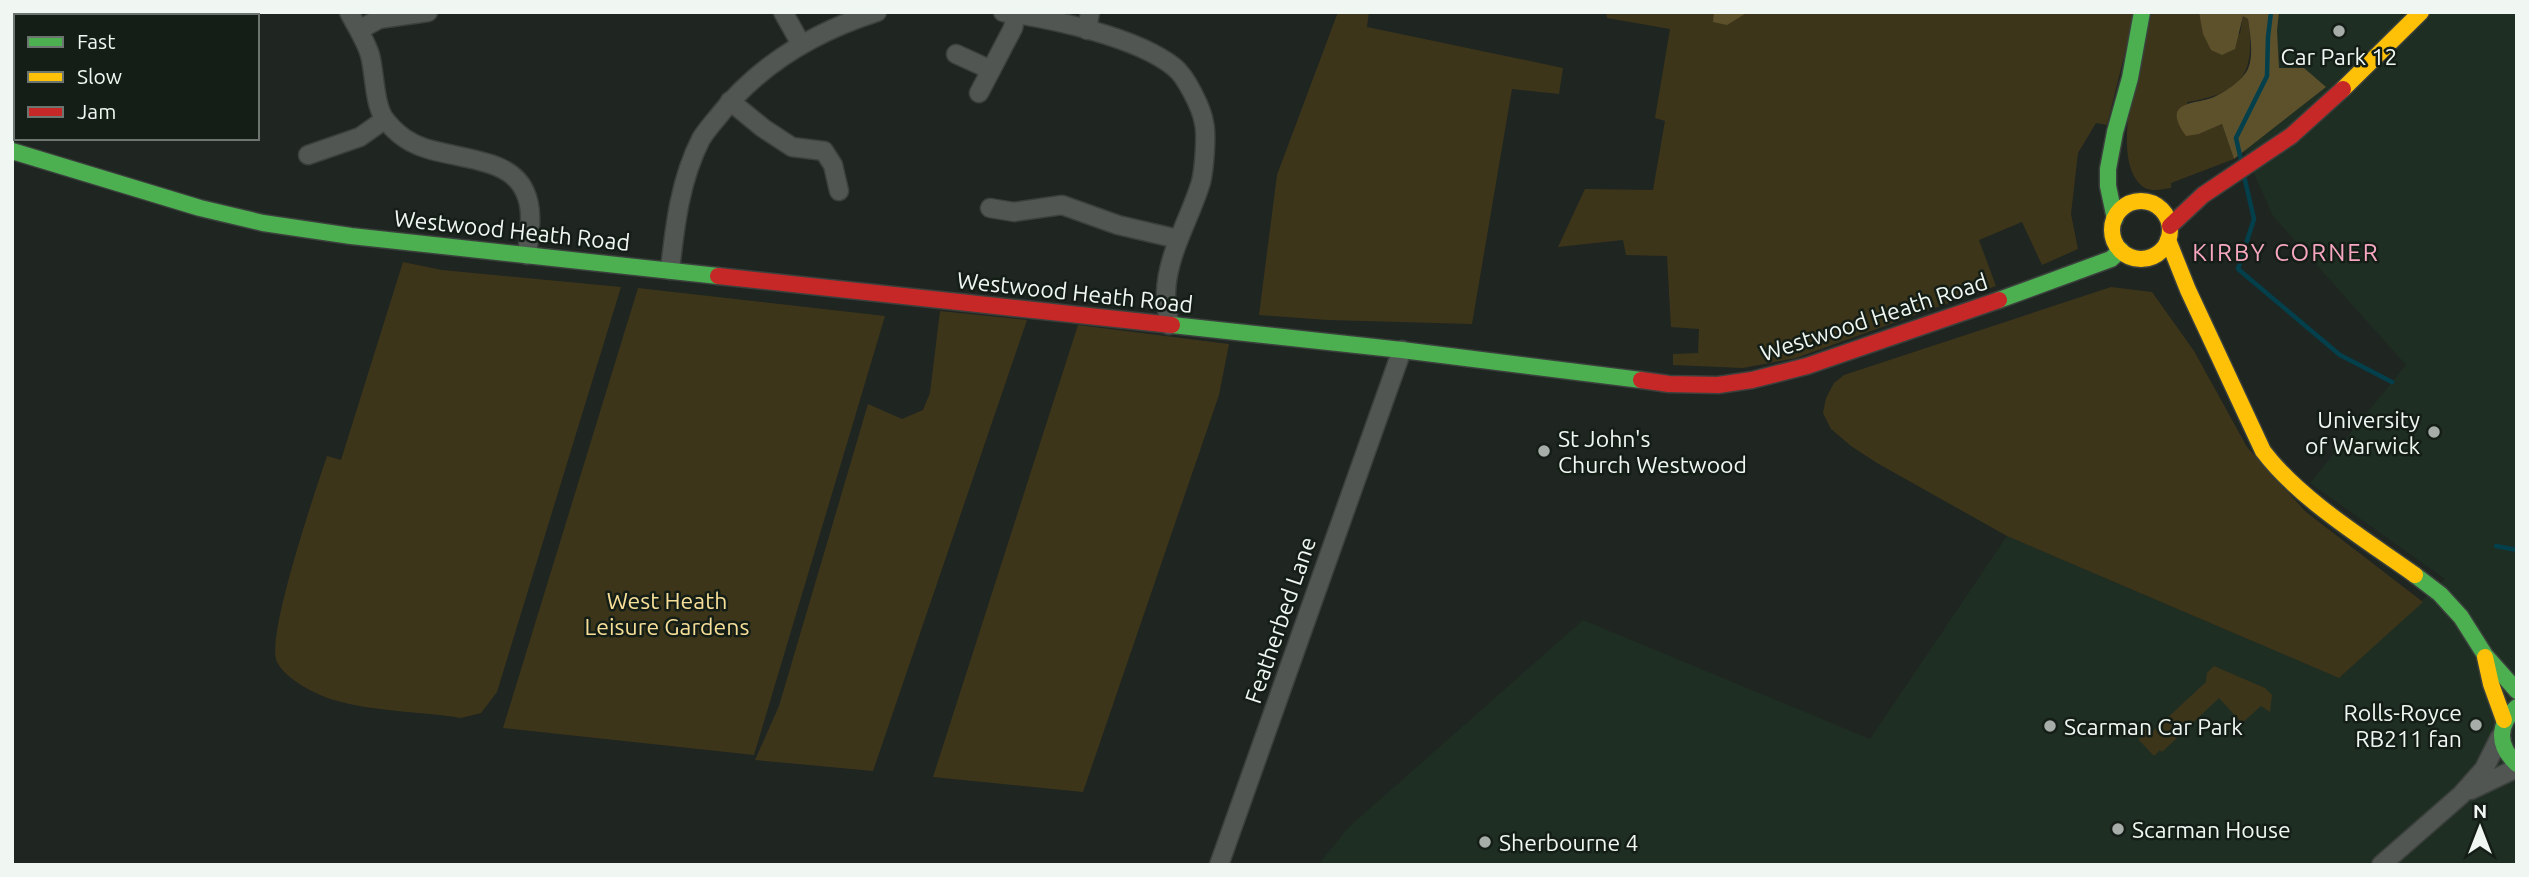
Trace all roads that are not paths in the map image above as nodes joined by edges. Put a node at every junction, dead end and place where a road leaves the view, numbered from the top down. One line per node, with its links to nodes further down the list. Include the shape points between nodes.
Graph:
1 (349, 12): 9 (street)
2 (429, 12): 9 (street, via 379,19)
3 (783, 12): 10 (street)
4 (877, 12): 10 (street)
5 (2142, 12): 17 (street)
6 (2421, 12): 19 (street, via 2291,136)
7 (1010, 13): 8 (street); 12 (street, via 1013,28)
8 (1088, 21): 25 (street, via 1177,69 1192,92 1205,124 1202,179)
9 (359, 30): 15 (street, via 370,54)
10 (801, 44): 14 (street, via 761,71)
11 (956, 54): 12 (street)
12 (991, 70): 13 (street)
13 (979, 93)
14 (730, 101): 20 (street, via 792,146 824,151 833,165); 29 (street, via 701,138 678,201)
15 (384, 120): 18 (street, via 360,137); 27 (street, via 412,142 435,152 499,167 515,176 526,192 529,210)
16 (12, 151): 27 (street, Westwood Heath Road, via 263,223)
17 (2111, 154): 21 (street, via 2120,183 2128,193); 23 (street, via 2108,186)
18 (309, 155)
19 (2227, 178): 21 (street); 24 (street, via 2203,195)
20 (839, 191)
21 (2147, 202): 23 (street, via 2125,206); 24 (street, via 2166,216)
22 (990, 208): 25 (street, via 1014,212 1062,205)
23 (2115, 219): 26 (street, via 2112,233)
24 (2169, 233): 28 (street, via 2157,254); 30 (street)
25 (1178, 239): 31 (street, via 1166,293)
26 (2121, 250): 28 (street); 32 (street, Westwood Heath Road, via 2111,259 2057,280 1807,366 1718,385 1669,384)
27 (527, 255): 29 (street, Westwood Heath Road)
28 (2147, 258): 30 (street)
29 (670, 270): 31 (street, Westwood Heath Road)
30 (2188, 290): 33 (street, via 2263,451 2275,467 2440,594 2461,617)
31 (1169, 325): 32 (street, Westwood Heath Road)
32 (1402, 350): 39 (street, Featherbed Lane, via 1392,393)
33 (2484, 655): 34 (street); 36 (street)
34 (2517, 691)
35 (2517, 707): 36 (street)
36 (2502, 729): 37 (street, via 2504,750); 38 (street, via 2484,769)
37 (2517, 766): 38 (street)
38 (2461, 795): 40 (street)
39 (1219, 865)
40 (2381, 865)

